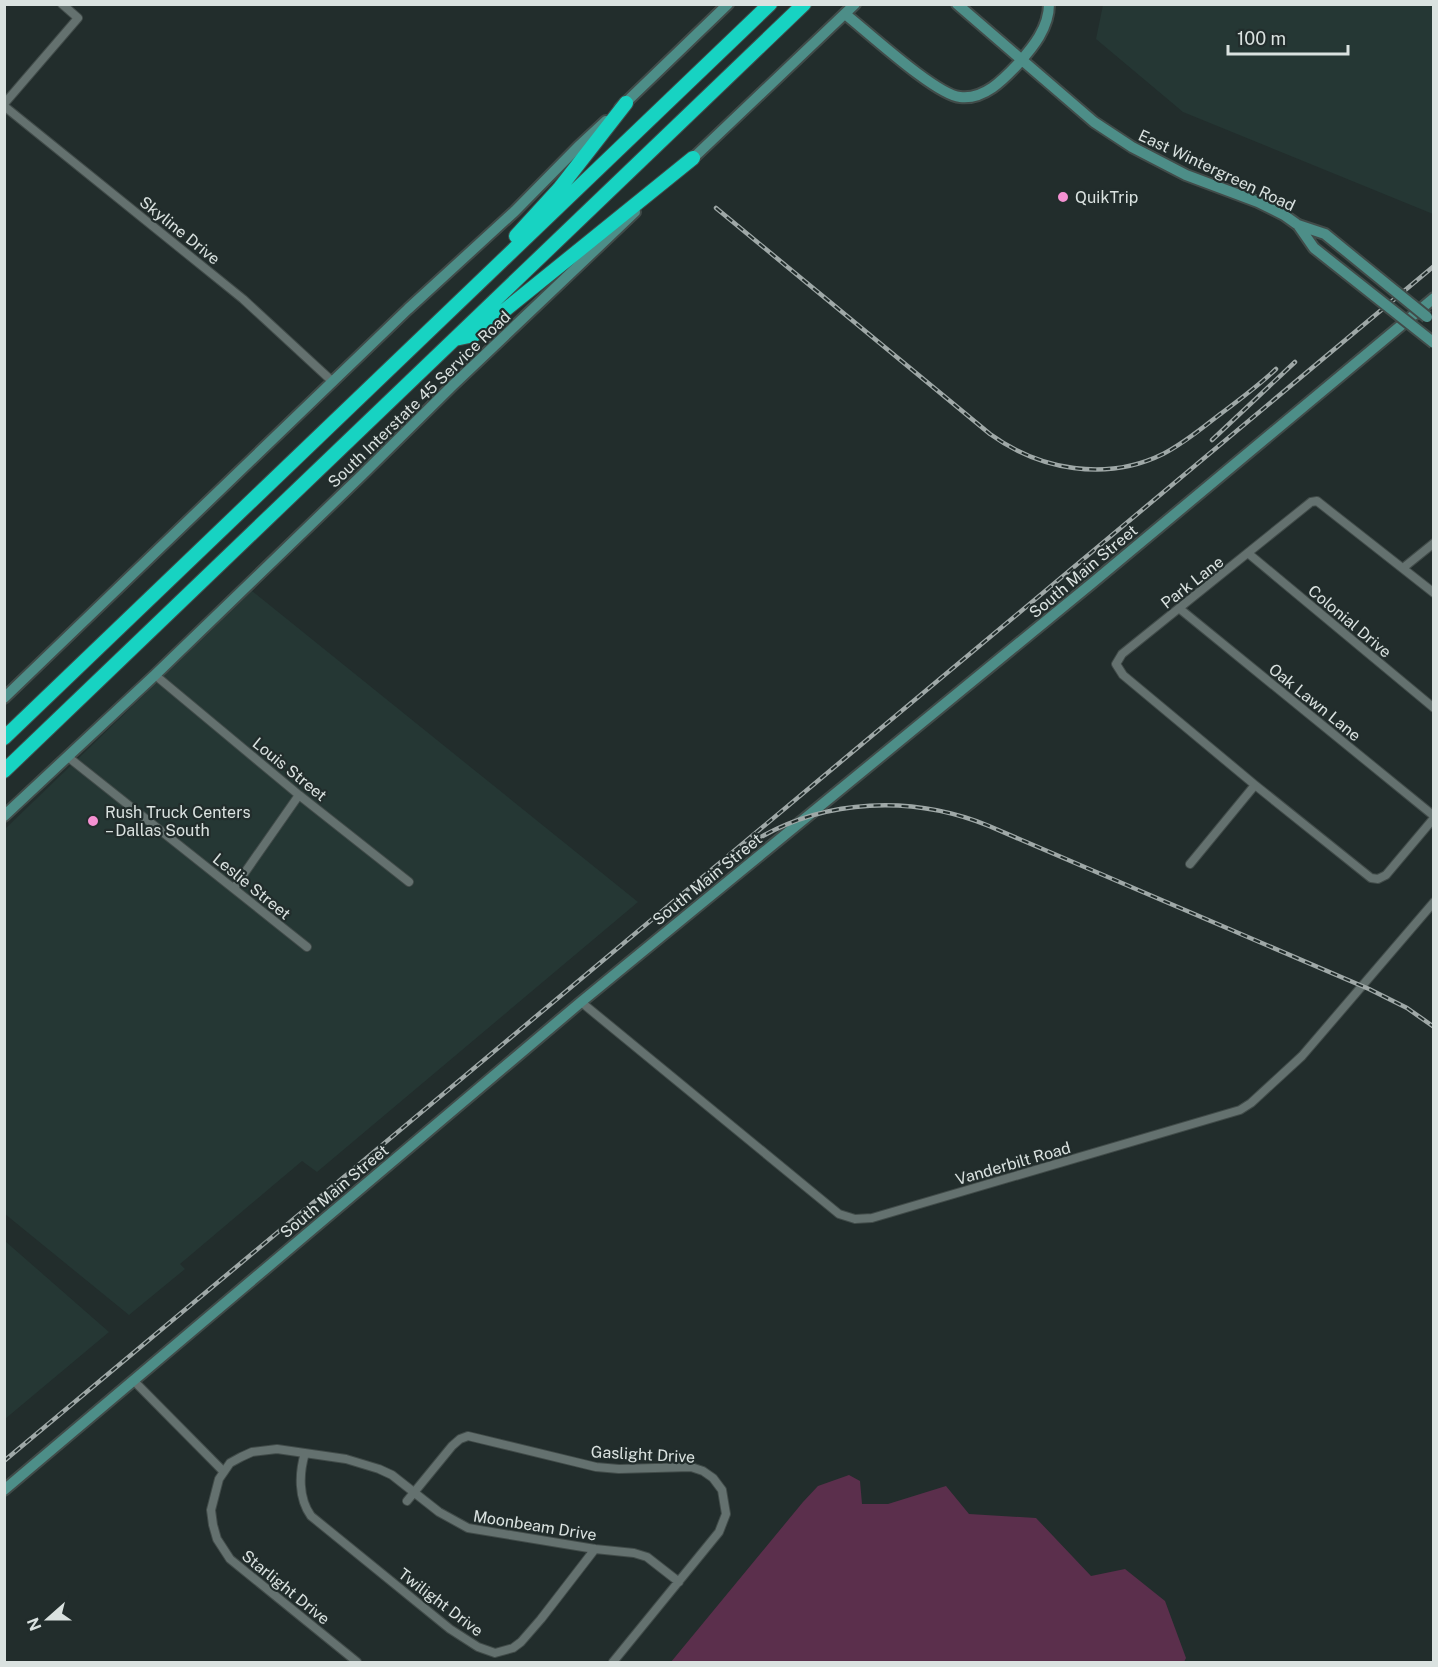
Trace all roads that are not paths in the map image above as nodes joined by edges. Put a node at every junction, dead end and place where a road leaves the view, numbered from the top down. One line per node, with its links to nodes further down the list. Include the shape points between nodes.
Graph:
1 (62, 4): 11 (street, via 78,18)
2 (728, 4): 10 (main road)
3 (770, 4): 14 (highway)
4 (804, 4): 17 (highway)
5 (855, 4): 8 (main road, South Interstate 45 Service Road)
6 (957, 4): 9 (main road, East Wintergreen Road)
7 (1049, 4): 9 (main road, via 1044,29)
8 (845, 14): 9 (main road, via 939,90 953,96 971,96 991,89); 12 (main road, South Interstate 45 Service Road)
9 (1021, 60): 13 (main road, East Wintergreen Road, via 1094,122 1132,147 1186,175 1257,202)
10 (626, 103): 14 (highway); 19 (main road)
11 (4, 105): 19 (street, Skyline Drive, via 234,291)
12 (693, 158): 17 (highway, via 474,335); 25 (main road, South Interstate 45 Service Road)
13 (1298, 225): 16 (main road, bridge, via 1325,234); 18 (main road, bridge, via 1314,248)
14 (478, 284): 28 (highway)
15 (1434, 298): 40 (main road, South Main Street)
16 (1434, 322)
17 (455, 339): 30 (highway)
18 (1434, 343)
19 (333, 382): 26 (main road)
20 (1434, 543): 22 (street)
21 (1249, 554): 22 (street, Park Lane, via 1317,501); 24 (street, Park Lane); 27 (street, Colonial Drive)
22 (1403, 568): 23 (street, Park Lane)
23 (1434, 592)
24 (1180, 609): 31 (street, Park Lane, via 1122,654 1116,664 1118,669); 34 (street, Oak Lawn Lane)
25 (155, 675): 29 (main road, South Interstate 45 Service Road); 32 (street, Louis Street)
26 (4, 698)
27 (1434, 708)
28 (4, 738)
29 (68, 757): 33 (main road, South Interstate 45 Service Road); 37 (street, Leslie Street)
30 (4, 771)
31 (1255, 785): 34 (street, Park Lane, via 1371,878 1386,875); 35 (street)
32 (299, 795): 36 (street, Louis Street); 37 (street)
33 (4, 816)
34 (1434, 817)
35 (1190, 864)
36 (408, 882)
37 (234, 888): 39 (street, Leslie Street)
38 (1434, 902): 40 (street, Vanderbilt Road, via 1302,1056 1240,1110 872,1218 855,1219 839,1214)
39 (307, 947)
40 (581, 1002): 41 (main road, South Main Street)
41 (134, 1381): 43 (street); 44 (main road, South Main Street)
42 (305, 1453): 43 (street, Moonbeam Drive, via 264,1450 241,1457); 45 (street, Moonbeam Drive, via 379,1468); 47 (street, Twilight Drive, via 302,1497 310,1516 450,1629 495,1653 521,1642)
43 (223, 1470): 49 (street, Starlight Drive, via 211,1510 222,1549)
44 (4, 1490)
45 (413, 1491): 46 (street, Gaslight Drive); 47 (street, Moonbeam Drive, via 468,1528); 48 (street, Gaslight Drive, via 460,1438 468,1436 596,1467 679,1466 703,1471 722,1490 724,1524)
46 (406, 1501)
47 (596, 1549): 48 (street, Moonbeam Drive, via 647,1557)
48 (679, 1582): 50 (street)
49 (357, 1662)
50 (614, 1662)

